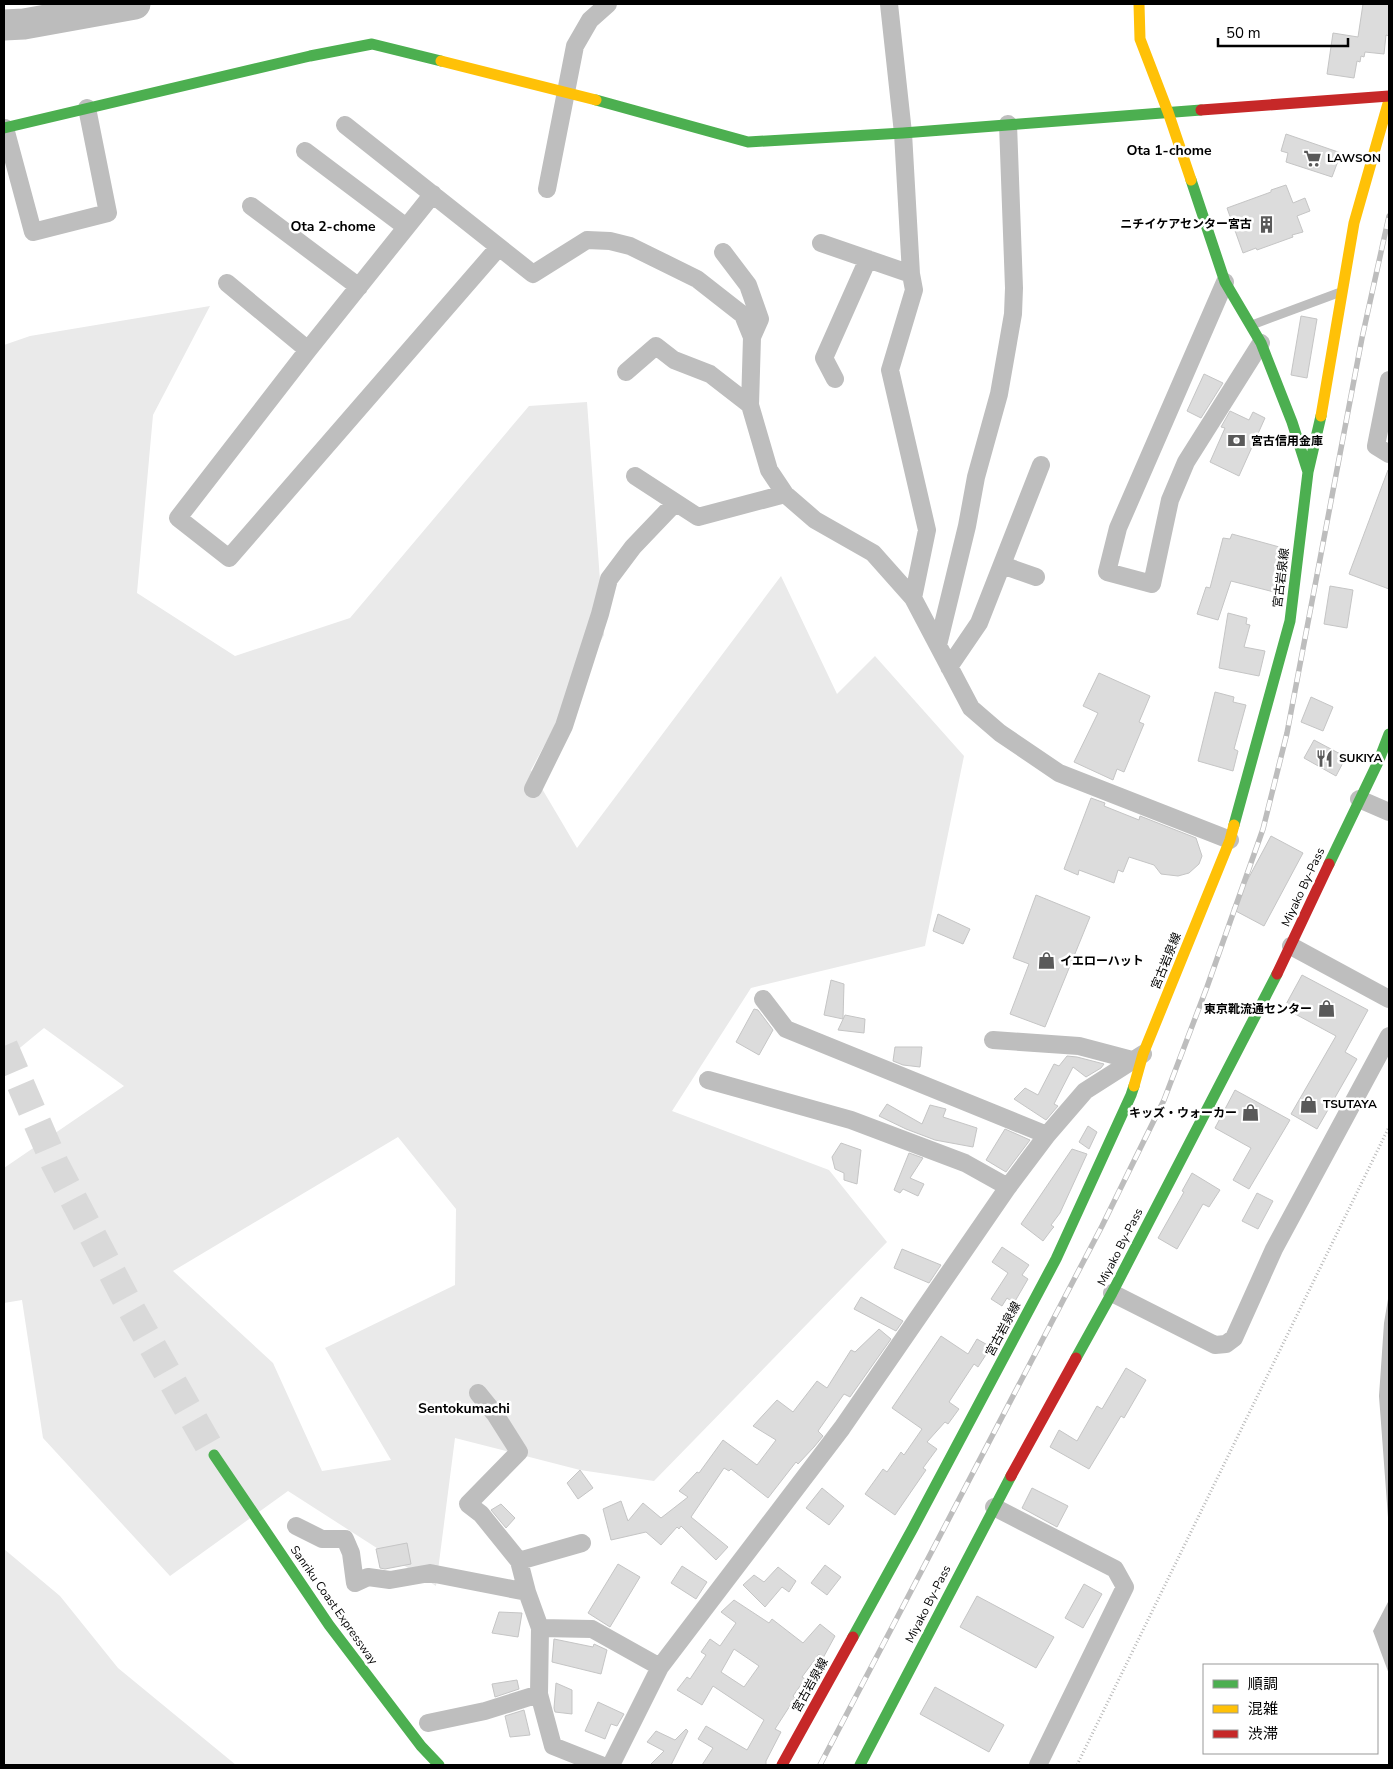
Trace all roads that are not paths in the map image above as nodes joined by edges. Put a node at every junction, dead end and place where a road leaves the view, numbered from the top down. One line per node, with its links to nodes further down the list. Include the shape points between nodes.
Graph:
1 (608, 4): 4 (street, via 590,20 575,46)
2 (888, 4): 12 (street)
3 (1139, 4): 8 (main road, via 1140,39)
4 (565, 92): 7 (main road, via 372,44); 12 (main road, via 748,142); 14 (street)
5 (1389, 96): 8 (main road)
6 (1389, 100): 26 (main road, 宮古岩泉線, via 1354,223)
7 (87, 108): 11 (main road); 11 (street, via 108,213 33,232)
8 (1168, 112): 9 (main road); 23 (main road)
9 (1008, 124): 12 (main road); 44 (street, via 1013,314 999,394 976,477)
10 (345, 125): 15 (street)
11 (4, 128)
12 (903, 132): 22 (street)
13 (304, 152): 17 (street)
14 (547, 189)
15 (433, 194): 17 (street); 19 (street)
16 (251, 206): 25 (street)
17 (406, 228): 25 (street)
18 (821, 243): 21 (street)
19 (499, 247): 28 (street, via 532,274 587,240 630,246 697,279 744,315); 30 (street, via 229,558 178,518)
20 (723, 252): 28 (street, via 748,285 760,320)
21 (868, 259): 22 (street); 32 (street, via 824,358)
22 (911, 274): 43 (street, via 914,290 890,370 927,530)
23 (1225, 282): 27 (main road); 29 (street, via 1118,528 1107,572 1152,584 1170,500 1186,462)
24 (227, 283): 30 (street)
25 (358, 287): 30 (street)
26 (1343, 292): 27 (lane); 37 (main road, 宮古岩泉線, via 1325,400)
27 (1251, 325): 29 (main road)
28 (752, 337): 34 (street)
29 (1262, 343): 37 (main road)
30 (308, 350)
31 (626, 372): 34 (street, via 656,346 674,360 710,374)
32 (835, 379)
33 (1389, 380): 35 (street, via 1376,446)
34 (750, 405): 39 (street, via 770,470)
35 (1389, 454)
36 (1041, 465): 41 (street)
37 (1308, 472): 50 (main road, 宮古岩泉線, via 1290,621)
38 (635, 476): 40 (street)
39 (785, 494): 40 (street, via 698,517); 43 (street, via 815,520 872,554)
40 (675, 503): 47 (street, via 609,579 564,726)
41 (1002, 565): 42 (street); 45 (street, via 979,623)
42 (1036, 578)
43 (913, 598): 44 (street)
44 (938, 645): 45 (street)
45 (949, 667): 50 (street, via 971,708 1000,733 1059,773)
46 (1389, 734): 48 (main road, Miyako By-Pass)
47 (533, 788)
48 (1359, 799): 49 (street); 51 (main road, Miyako By-Pass)
49 (1389, 812)
50 (1230, 840): 56 (main road, 宮古岩泉線)
51 (1291, 946): 53 (street); 60 (main road, Miyako By-Pass)
52 (764, 999): 58 (street, via 786,1029)
53 (1389, 999)
54 (1389, 1036): 60 (street, via 1274,1248 1234,1338 1226,1344 1215,1345)
55 (993, 1040): 56 (street, via 1079,1046)
56 (1137, 1057): 58 (street, via 1085,1091); 75 (main road, 宮古岩泉線, via 1131,1095 1056,1259)
57 (708, 1080): 59 (street, via 852,1120 965,1163)
58 (1047, 1135): 59 (street)
59 (1008, 1187): 69 (street, via 842,1428)
60 (1112, 1294): 63 (main road, Miyako By-Pass)
61 (478, 1393): 66 (street, via 519,1452 468,1504 481,1514)
62 (214, 1455): 72 (main road, Sanriku Coast Expressway, via 329,1625)
63 (994, 1507): 76 (main road, Miyako By-Pass); 77 (street, via 1115,1569 1125,1587)
64 (296, 1526): 67 (street, via 322,1539 345,1539 351,1553 355,1582 430,1573)
65 (582, 1542): 66 (street)
66 (519, 1561): 67 (street)
67 (527, 1592): 68 (street)
68 (540, 1628): 69 (street, via 592,1629); 70 (street)
69 (660, 1667): 74 (street)
70 (539, 1694): 71 (street, via 485,1712); 73 (street, via 553,1746)
71 (428, 1723)
72 (439, 1765)
73 (601, 1765)
74 (611, 1765)
75 (782, 1765)
76 (860, 1765)
77 (1038, 1765)

